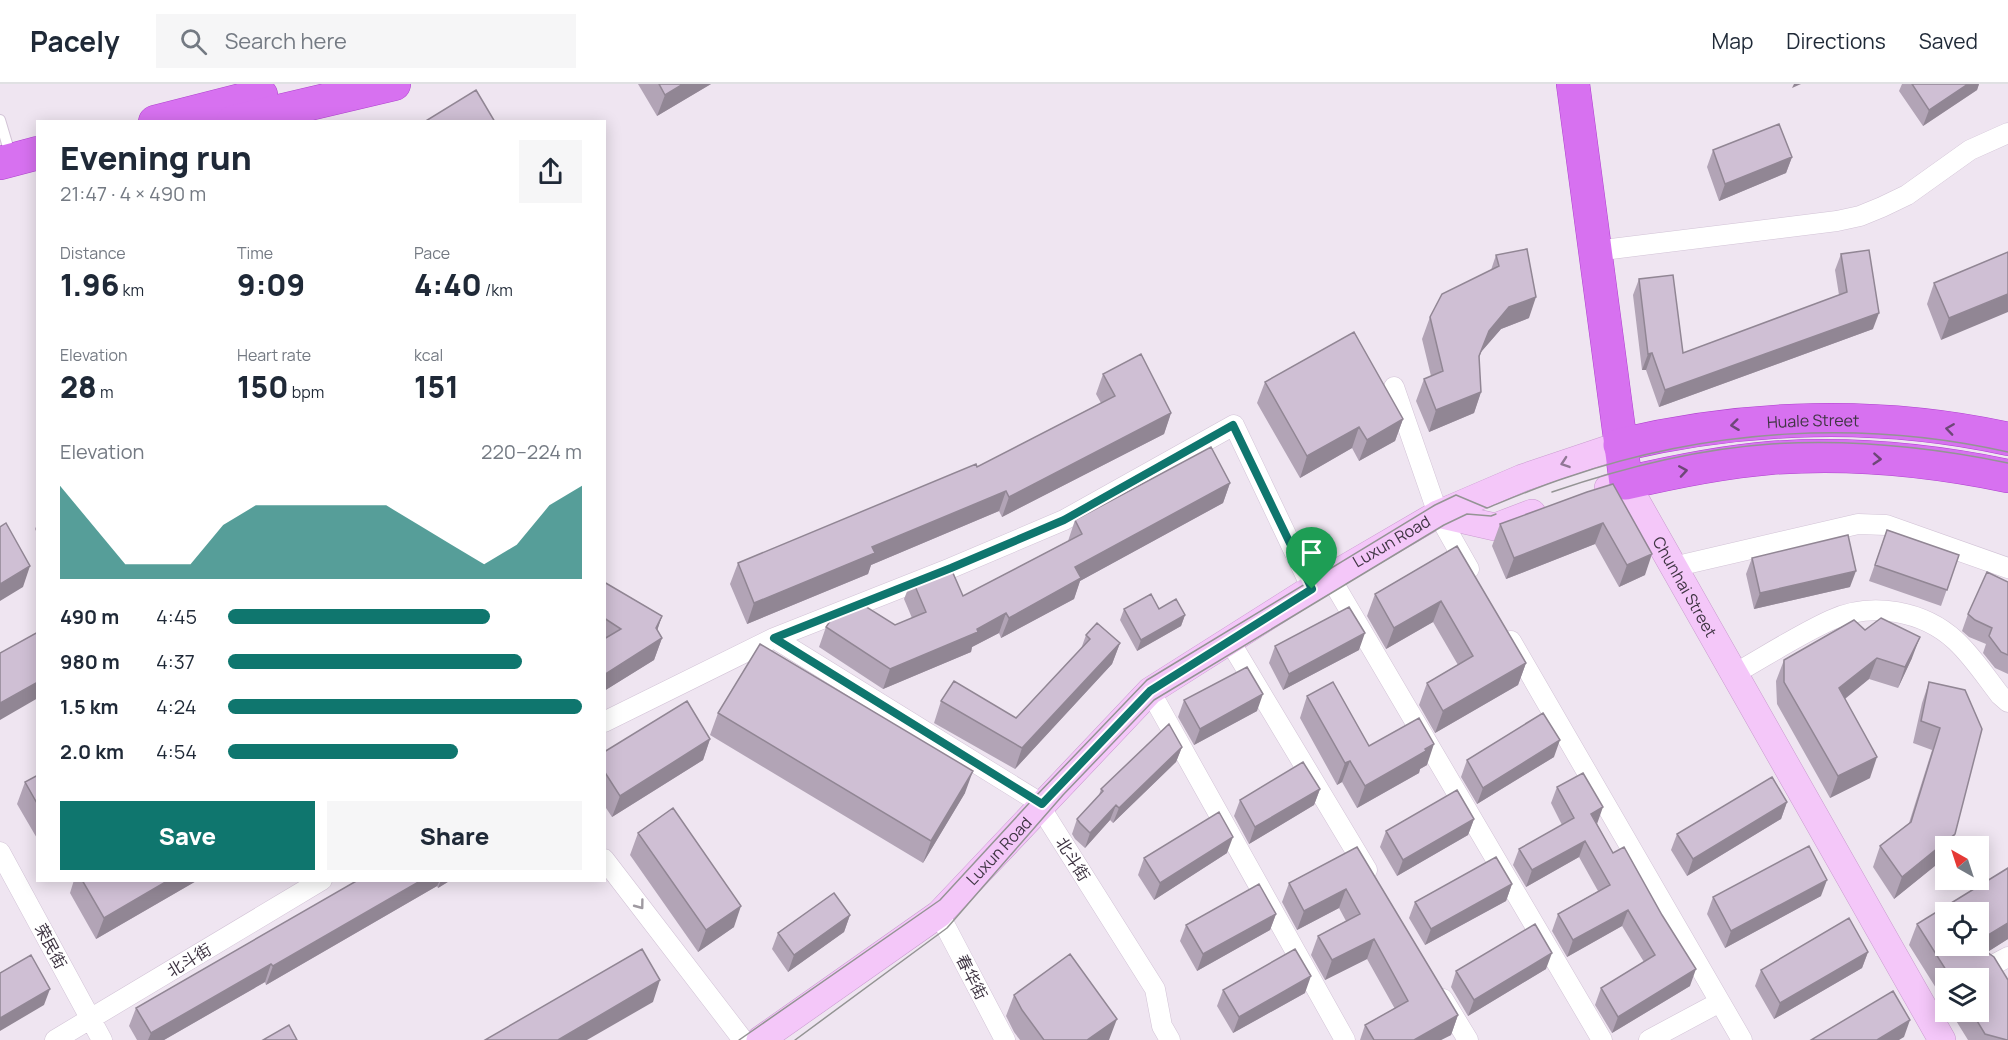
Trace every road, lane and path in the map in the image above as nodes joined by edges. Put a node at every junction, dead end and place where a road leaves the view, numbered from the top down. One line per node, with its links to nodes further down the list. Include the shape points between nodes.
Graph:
1 (310, 84): 6 (highway)
2 (394, 84): 4 (highway)
3 (1573, 84): 10 (highway, Chunhai Street)
4 (355, 87): 7 (highway)
5 (0, 120): 9 (lane)
6 (163, 120)
7 (240, 120)
8 (2008, 133): 10 (street, via 1970,150 1907,195 1860,216)
9 (17, 167)
10 (1595, 250): 13 (highway, Chunhai Street)
11 (1394, 387): 18 (street)
12 (2008, 438): 13 (highway, Huale Street, one-way to 13, via 1929,426 1822,420 1768,421 1667,434)
13 (1620, 445): 15 (highway, Chunhai Street); 18 (main road, Luxun Road, one-way to 18, via 1522,478)
14 (2008, 476): 15 (highway, one-way to 14, via 1770,458 1821,457 1922,462)
15 (1626, 483): 16 (main road); 19 (main road, Chunhai Street)
16 (1582, 495)
17 (1555, 504): 18 (main road, Luxun Road, via 1495,527)
18 (1438, 514): 21 (main road, Luxun Road); 22 (street)
19 (1673, 567): 20 (street, via 1858,524 1873,524 1886,525); 26 (main road, Chunhai Street)
20 (2008, 568)
21 (1321, 583): 24 (street, via 1233,425 1064,520); 25 (main road, Luxun Road); 49 (street)
22 (1480, 587)
23 (1504, 629): 39 (street)
24 (774, 638): 29 (street); 30 (street)
25 (1229, 640): 27 (main road, Luxun Road); 34 (street)
26 (1734, 674): 28 (street, via 1833,619 1867,611 1903,612 1933,624 1956,641); 52 (main road, Chunhai Street)
27 (1150, 691): 30 (main road, Luxun Road); 47 (street)
28 (2008, 702)
29 (606, 721)
30 (1042, 804): 35 (main road, Luxun Road); 46 (street, 北斗街, via 1155,988 1162,1026)
31 (0, 852): 40 (street, 荣民街)
32 (606, 862): 43 (street, one-way to 43)
33 (319, 882): 40 (street, 北斗街)
34 (1377, 886)
35 (939, 914): 44 (main road, Luxun Road); 45 (street, 春华街)
36 (2008, 957): 37 (street)
37 (1989, 967)
38 (1432, 979): 48 (street)
39 (1720, 1002): 50 (street); 51 (street)
40 (90, 1019): 41 (street, 北斗街); 42 (street, 荣民街)
41 (56, 1040)
42 (102, 1040)
43 (743, 1040)
44 (760, 1040)
45 (1005, 1040)
46 (1170, 1040)
47 (1345, 1040)
48 (1468, 1040)
49 (1602, 1040)
50 (1649, 1040)
51 (1742, 1040)
52 (1942, 1040)

